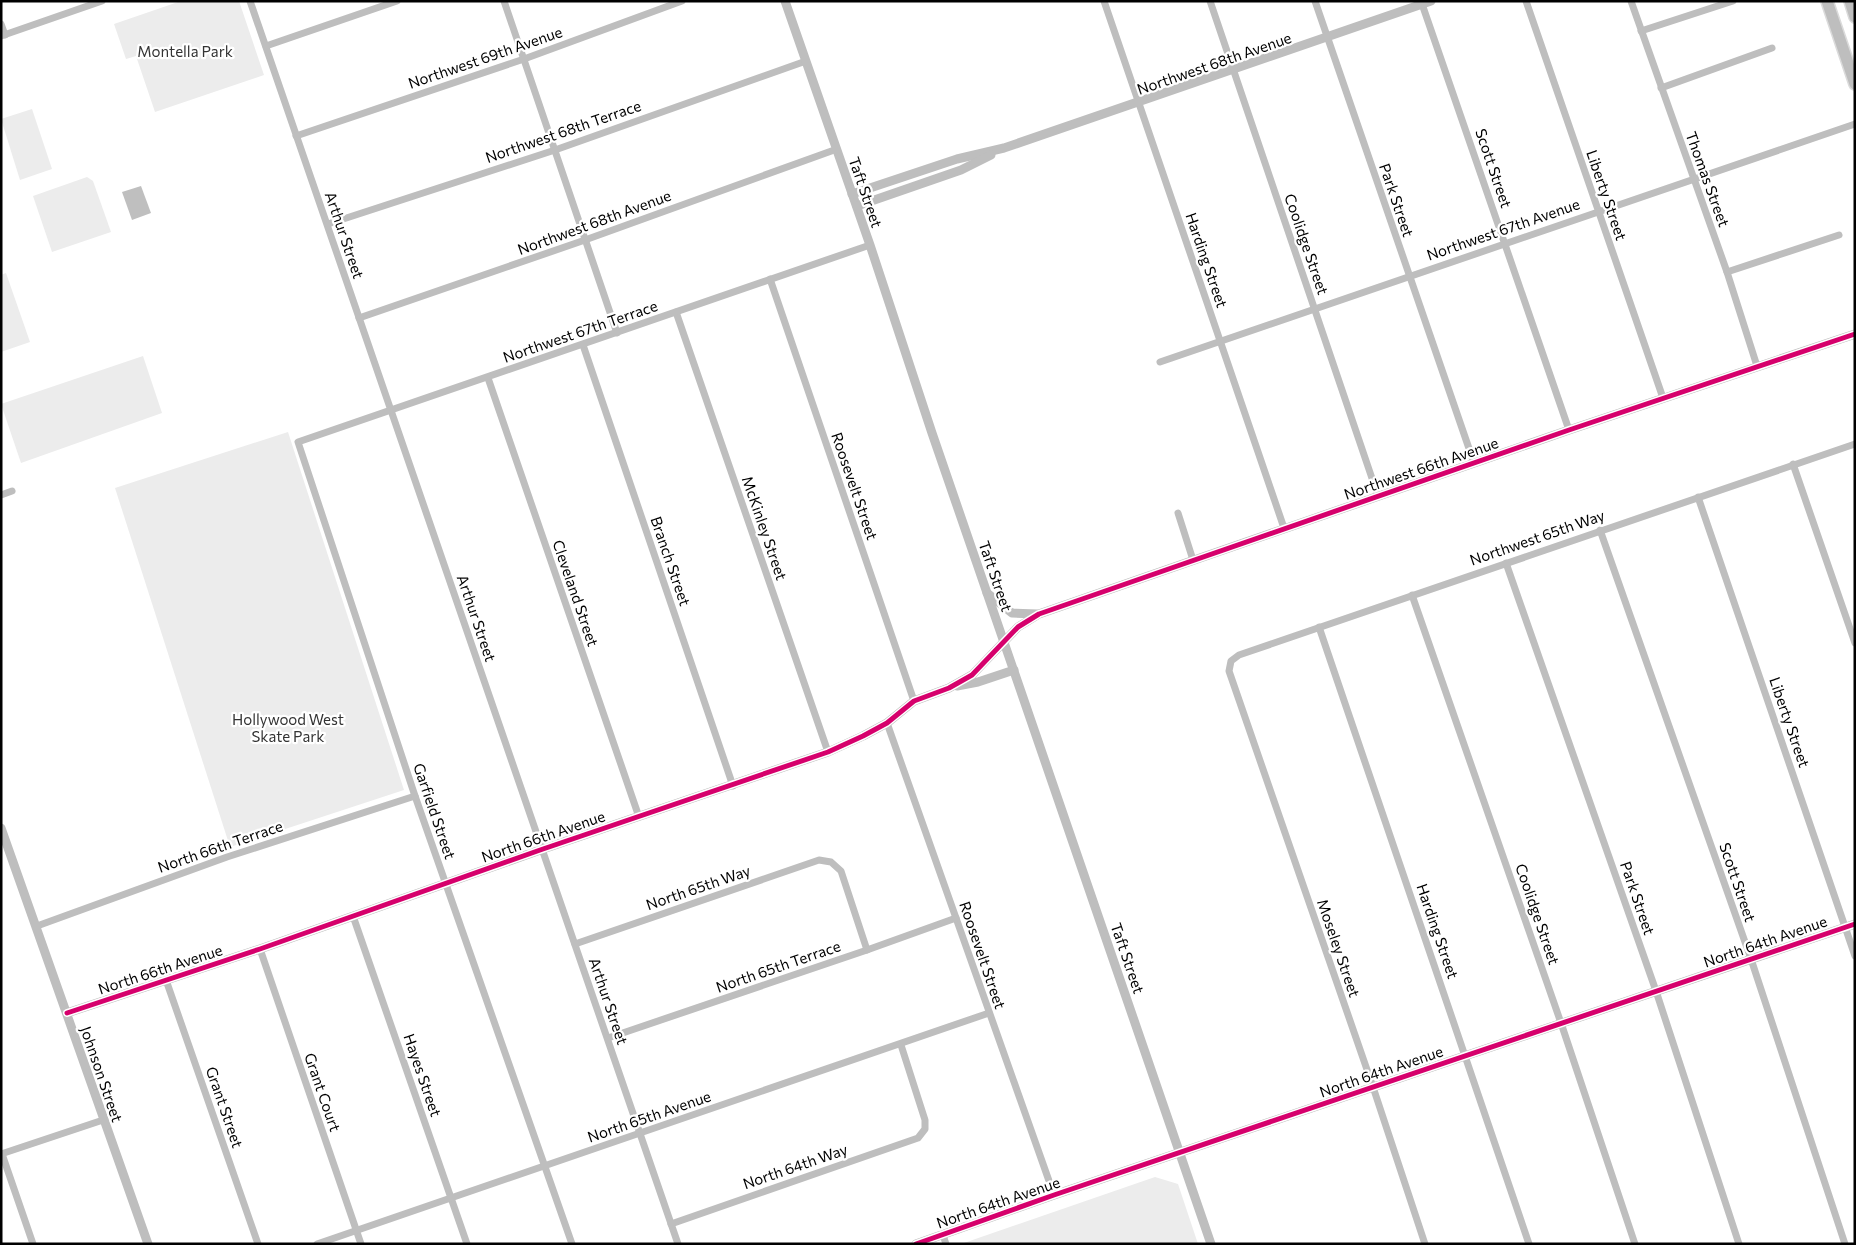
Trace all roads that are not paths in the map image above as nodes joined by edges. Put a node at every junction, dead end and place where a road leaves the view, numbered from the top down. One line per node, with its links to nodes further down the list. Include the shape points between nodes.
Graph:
1 (102, 1): 20 (street)
2 (250, 1): 22 (street, Arthur Street)
3 (397, 1): 22 (street)
4 (504, 1): 24 (street)
5 (682, 1): 24 (street, Northwest 69th Avenue)
6 (785, 1): 25 (street, Taft Street)
7 (1104, 1): 29 (street, Harding Street)
8 (1210, 1): 26 (street, Coolidge Street)
9 (1315, 1): 21 (street, Park Street)
10 (1431, 1): 16 (street, Northwest 68th Avenue)
11 (1526, 1): 38 (street, Liberty Street)
12 (1631, 1): 19 (street, Thomas Street)
13 (1733, 1): 19 (street)
14 (1827, 1): 27 (main road)
15 (1850, 1): 17 (main road)
16 (1421, 3): 21 (street, Northwest 68th Avenue); 42 (street, Scott Street)
17 (1855, 17)
18 (1, 24): 20 (street)
19 (1641, 31): 28 (street, Thomas Street)
20 (3, 36)
21 (1328, 38): 26 (street, Northwest 68th Avenue); 45 (street, Park Street)
22 (266, 46): 31 (street, Arthur Street)
23 (1772, 48): 28 (street)
24 (524, 59): 31 (street, Northwest 69th Avenue); 34 (street)
25 (806, 61): 33 (street, Taft Street); 34 (street, Northwest 68th Terrace)
26 (1234, 70): 29 (street, Northwest 68th Avenue); 47 (street, Coolidge Street)
27 (1855, 84)
28 (1661, 88): 35 (street, Thomas Street)
29 (1138, 103): 32 (street, Northwest 68th Avenue); 52 (street, Harding Street)
30 (1855, 124): 35 (street, Northwest 67th Avenue)
31 (296, 136): 39 (street, Arthur Street)
32 (1004, 148): 36 (street, Northwest 68th Avenue, via 957,159); 37 (street, Northwest 68th Avenue, via 961,170)
33 (837, 149): 36 (street, Taft Street); 41 (street, Northwest 68th Avenue)
34 (555, 150): 39 (street, Northwest 68th Terrace); 41 (street)
35 (1693, 178): 38 (street, Northwest 67th Avenue); 44 (street, Thomas Street)
36 (852, 194): 37 (street, Taft Street)
37 (857, 206): 43 (street, Taft Street)
38 (1598, 210): 42 (street, Northwest 67th Avenue); 57 (street, Liberty Street)
39 (328, 224): 49 (street, Arthur Street)
40 (1839, 235): 44 (street)
41 (585, 240): 49 (street, Northwest 68th Avenue); 50 (street)
42 (1505, 243): 45 (street, Northwest 67th Avenue); 59 (street, Scott Street)
43 (870, 245): 46 (street, Northwest 67th Terrace); 73 (street, Taft Street)
44 (1726, 272): 55 (street, Thomas Street)
45 (1409, 277): 47 (street, Northwest 67th Avenue); 62 (street, Park Street)
46 (770, 280): 48 (street, Northwest 67th Terrace); 82 (street, Roosevelt Street)
47 (1315, 309): 52 (street, Northwest 67th Avenue); 66 (street, Coolidge Street)
48 (676, 312): 50 (street, Northwest 67th Terrace); 84 (street, McKinley Street)
49 (359, 318): 58 (street, Arthur Street)
50 (617, 333): 53 (street, Northwest 67th Terrace)
51 (1855, 334): 55 (street, Northwest 66th Avenue)
52 (1220, 341): 54 (street, Northwest 67th Avenue); 69 (street, Harding Street)
53 (583, 345): 56 (street, Northwest 67th Terrace); 85 (street, Branch Street)
54 (1160, 362)
55 (1757, 366): 57 (street, Northwest 66th Avenue)
56 (488, 378): 58 (street, Northwest 67th Terrace); 87 (street, Cleveland Street)
57 (1663, 398): 59 (street, Northwest 66th Avenue)
58 (390, 411): 60 (street, Northwest 67th Terrace); 89 (street, Arthur Street)
59 (1569, 430): 62 (street, Northwest 66th Avenue)
60 (298, 442): 86 (street, Garfield Street)
61 (1855, 444): 63 (street, Northwest 65th Way)
62 (1474, 463): 66 (street, Northwest 66th Avenue)
63 (1793, 464): 67 (street, Northwest 65th Way); 78 (street)
64 (12, 491): 65 (street)
65 (1, 495)
66 (1378, 496): 69 (street, Northwest 66th Avenue)
67 (1698, 497): 70 (street, Northwest 65th Way); 96 (street, Liberty Street)
68 (1178, 513): 71 (street)
69 (1284, 528): 71 (street, Northwest 66th Avenue)
70 (1600, 530): 72 (street, Northwest 65th Way); 101 (street, Scott Street)
71 (1193, 560): 75 (street, Northwest 66th Avenue)
72 (1506, 563): 74 (street, Northwest 65th Way); 103 (street, Park Street)
73 (987, 593): 75 (street, via 1012,613); 77 (street, Taft Street)
74 (1412, 595): 76 (street, Northwest 65th Way); 106 (street, Coolidge Street)
75 (1039, 614): 77 (street, Northwest 66th Avenue, via 1018,627)
76 (1319, 627): 79 (street, Northwest 65th Way, via 1239,655); 109 (street, Harding Street)
77 (1004, 641): 80 (street, Taft Street); 81 (street, North 66th Avenue, via 972,674)
78 (1855, 643)
79 (1231, 661): 110 (street, Moseley Street, via 1230,671)
80 (1014, 670): 81 (street); 113 (street, Taft Street)
81 (949, 688): 82 (street, North 66th Avenue)
82 (914, 701): 83 (street, North 66th Avenue)
83 (887, 723): 84 (street, North 66th Avenue); 93 (street, Roosevelt Street)
84 (828, 752): 85 (street, North 66th Avenue)
85 (733, 786): 87 (street, North 66th Avenue)
86 (415, 796): 91 (street, Garfield Street); 95 (street, North 66th Terrace, via 227,857)
87 (639, 817): 89 (street, North 66th Avenue)
88 (1, 828): 90 (street, Johnson Street)
89 (543, 849): 91 (street, North 66th Avenue); 97 (street, Arthur Street)
90 (5, 852): 95 (street, Johnson Street)
91 (446, 883): 92 (street, North 66th Avenue); 115 (street, Garfield Street)
92 (353, 916): 98 (street, North 66th Avenue); 117 (street, Hayes Street)
93 (956, 918): 99 (street, North 65th Terrace); 105 (street, Roosevelt Street)
94 (1855, 924): 96 (street, North 64th Avenue)
95 (36, 926): 104 (street, Johnson Street)
96 (1845, 927): 100 (street, Liberty Street); 101 (street, North 64th Avenue)
97 (575, 944): 99 (street, North 65th Way, via 819,860 831,862 841,871); 107 (street, Arthur Street)
98 (260, 949): 102 (street, North 66th Avenue); 119 (street, Grant Court)
99 (867, 950): 107 (street, North 65th Terrace)
100 (1855, 956)
101 (1750, 959): 103 (street, North 64th Avenue); 135 (street, Scott Street)
102 (166, 980): 104 (street, North 66th Avenue); 123 (street, Grant Street)
103 (1656, 991): 106 (street, North 64th Avenue); 134 (street, Park Street)
104 (67, 1013): 111 (street, Johnson Street)
105 (989, 1013): 108 (street, North 65th Avenue); 116 (street, Roosevelt Street)
106 (1561, 1023): 109 (street, North 64th Avenue); 133 (street, Coolidge Street)
107 (608, 1038): 112 (street, Arthur Street)
108 (901, 1045): 112 (street, North 65th Avenue); 118 (street, North 64th Way, via 925,1120 925,1129 918,1138)
109 (1466, 1055): 110 (street, North 64th Avenue); 132 (street, Harding Street)
110 (1373, 1087): 113 (street, North 64th Avenue); 131 (street, Moseley Street)
111 (103, 1120): 114 (street); 122 (street, Johnson Street)
112 (640, 1133): 115 (street, North 65th Avenue); 118 (street, Arthur Street)
113 (1181, 1153): 116 (street, North 64th Avenue); 130 (street, Taft Street)
114 (2, 1154): 121 (street)
115 (544, 1166): 117 (street, North 65th Avenue); 127 (street, Garfield Street)
116 (1054, 1196): 120 (street, North 64th Avenue)
117 (451, 1198): 119 (street, North 65th Avenue); 126 (street, Hayes Street)
118 (671, 1224): 128 (street, Arthur Street)
119 (356, 1230): 124 (street, North 65th Avenue); 125 (street, Grant Court)
120 (944, 1239): 129 (street, North 64th Avenue)
121 (33, 1244)
122 (148, 1244)
123 (258, 1244)
124 (317, 1244)
125 (361, 1244)
126 (467, 1244)
127 (572, 1244)
128 (678, 1244)
129 (916, 1244)
130 (1211, 1244)
131 (1425, 1244)
132 (1529, 1244)
133 (1635, 1244)
134 (1739, 1244)
135 (1845, 1244)

